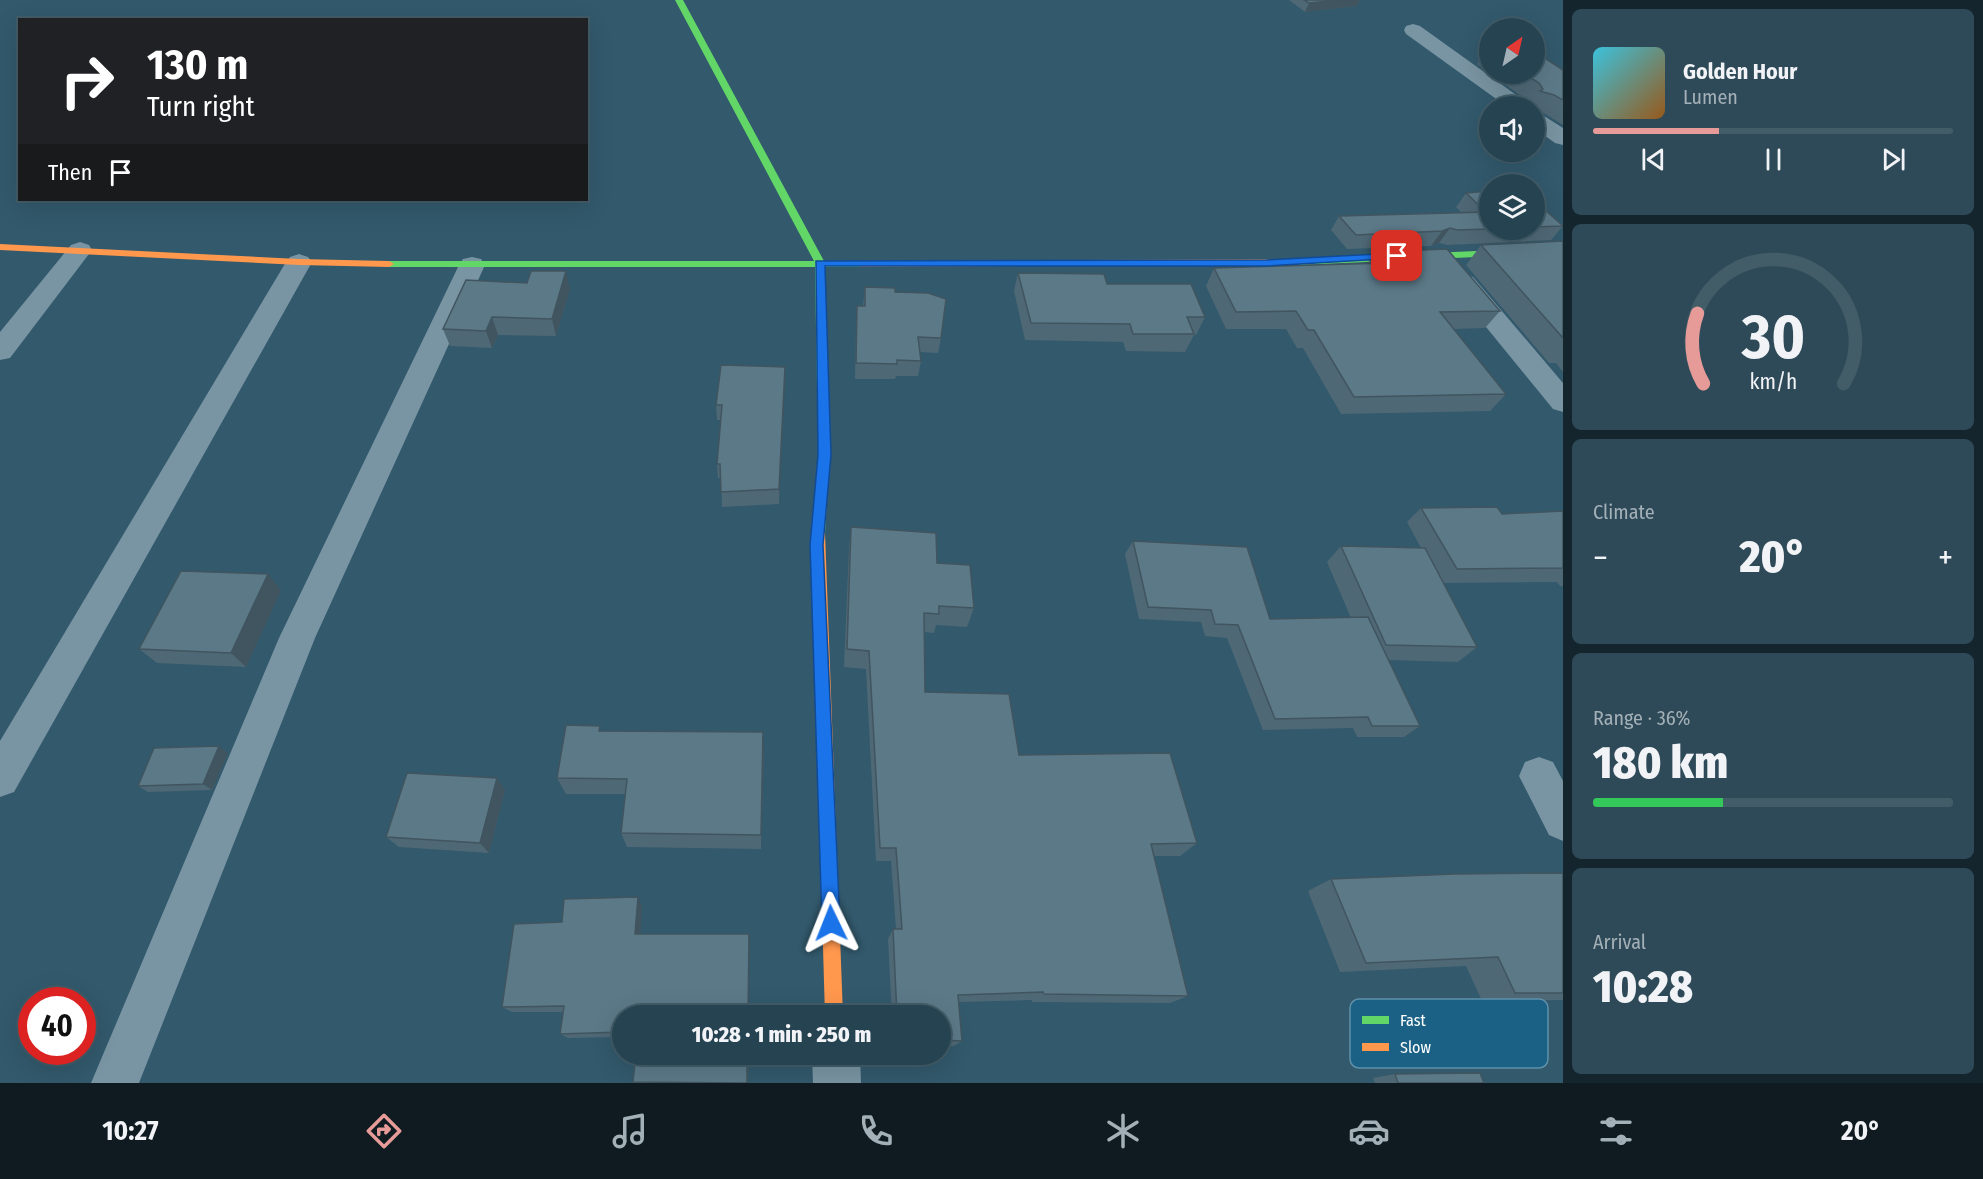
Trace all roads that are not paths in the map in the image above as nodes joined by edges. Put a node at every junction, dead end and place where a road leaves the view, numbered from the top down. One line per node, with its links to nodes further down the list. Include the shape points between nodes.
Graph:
1 (679, 0): 11 (street)
2 (1413, 30): 3 (street)
3 (1505, 96)
4 (1545, 126): 5 (street)
5 (1563, 138)
6 (0, 247): 7 (street)
7 (80, 250): 10 (street); 13 (street)
8 (1563, 250): 9 (street)
9 (1440, 254): 11 (street, via 1266,263); 14 (street)
10 (299, 262): 12 (street); 16 (street)
11 (819, 263): 12 (street); 18 (street, via 824,455 817,545)
12 (472, 264): 20 (street, via 297,638)
13 (0, 351)
14 (1563, 402)
15 (1539, 776): 17 (street)
16 (0, 778)
17 (1563, 821)
18 (834, 1005)
19 (836, 1065): 21 (street)
20 (115, 1083)
21 (837, 1083)

